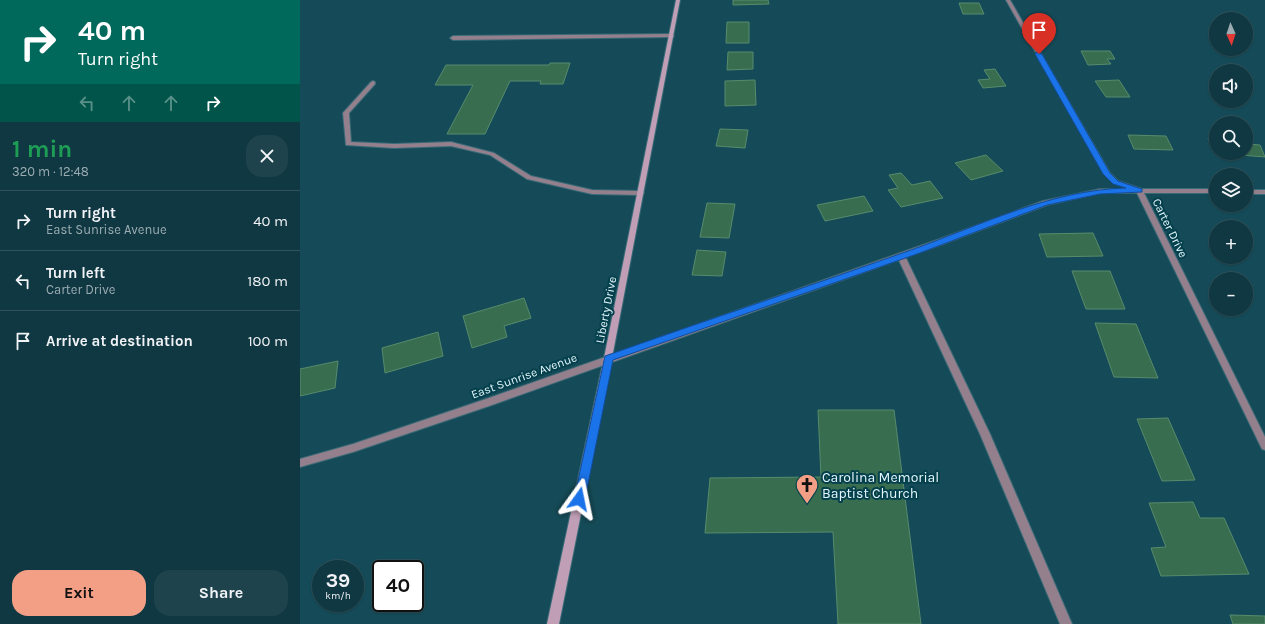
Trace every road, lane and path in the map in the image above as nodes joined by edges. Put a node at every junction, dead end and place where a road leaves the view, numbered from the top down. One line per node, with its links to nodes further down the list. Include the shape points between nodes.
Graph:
1 (678, 0): 3 (street, Liberty Drive)
2 (1008, 0): 6 (street, Carter Drive, via 1107,174 1116,182)
3 (672, 36): 4 (street); 10 (street, Liberty Drive)
4 (453, 38)
5 (373, 82): 10 (street, via 346,114 348,144 451,144 492,154 529,178 592,192)
6 (1140, 190): 7 (street, East Sunrise Avenue); 11 (street, East Sunrise Avenue, via 1100,191 1044,203); 13 (street, Carter Drive)
7 (1209, 191)
8 (1253, 192): 9 (street)
9 (1265, 192)
10 (641, 193): 12 (street, Liberty Drive)
11 (901, 256): 12 (street, East Sunrise Avenue); 16 (street, via 985,434)
12 (608, 358): 14 (street, East Sunrise Avenue, via 474,407); 15 (street, Liberty Drive)
13 (1265, 446)
14 (300, 463)
15 (553, 624)
16 (1066, 624)

